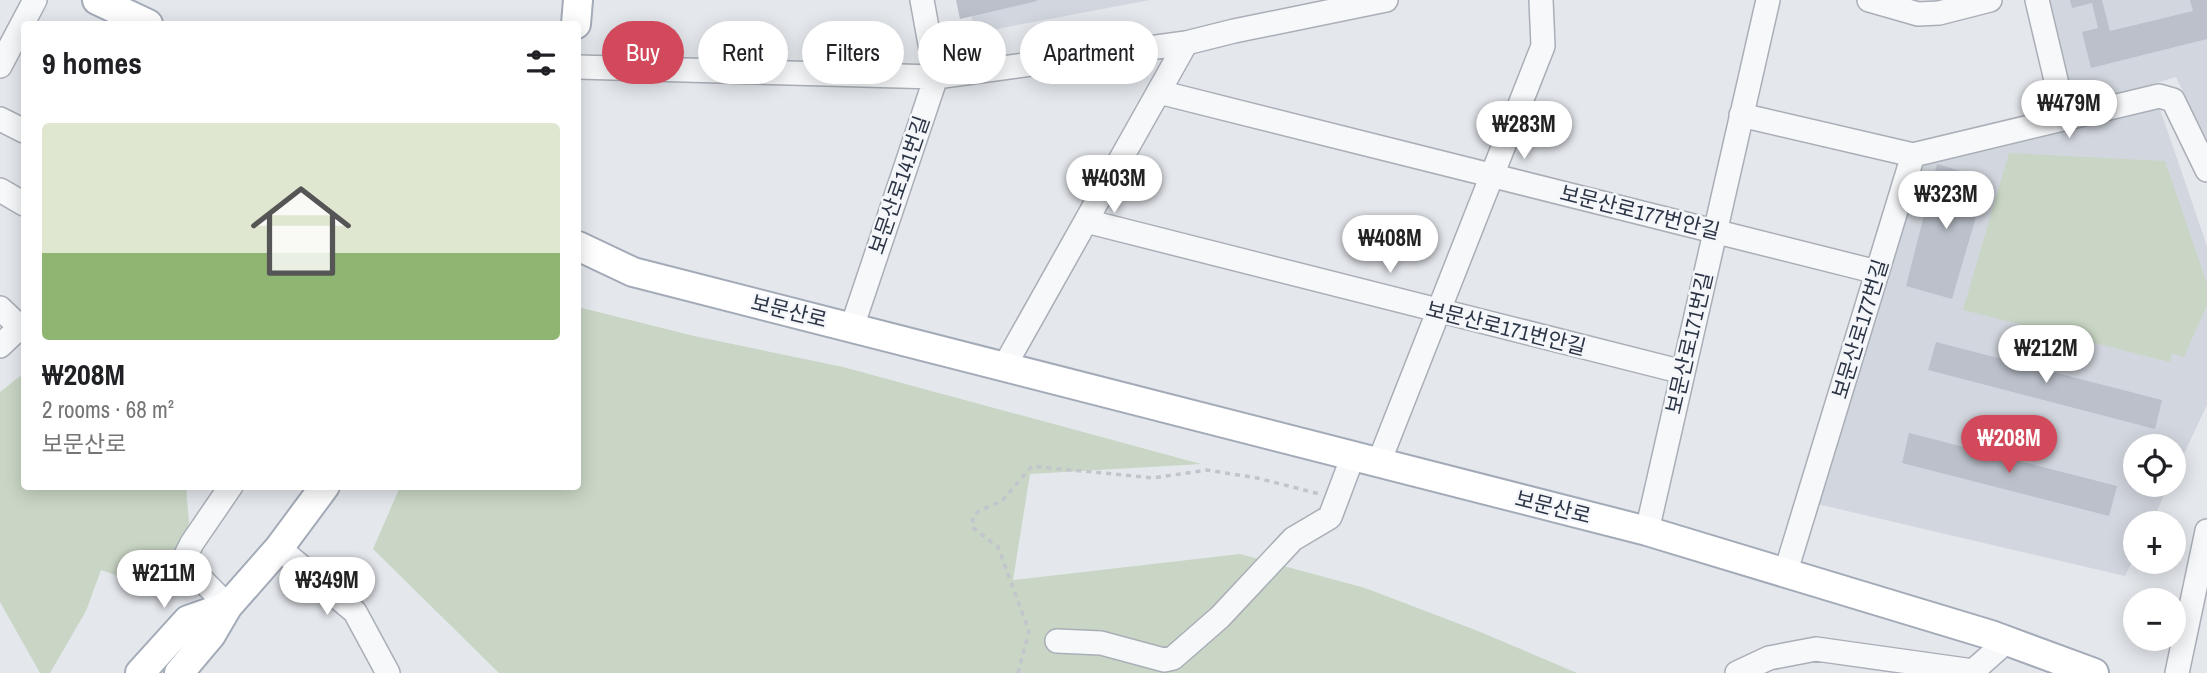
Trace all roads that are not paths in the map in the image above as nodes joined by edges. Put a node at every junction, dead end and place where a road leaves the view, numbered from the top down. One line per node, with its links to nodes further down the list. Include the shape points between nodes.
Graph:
1 (35, 0): 11 (street)
2 (578, 0): 13 (main road)
3 (922, 0): 14 (street, 보문산로141번길)
4 (1386, 0): 16 (street)
5 (1541, 0): 29 (street, via 1543,46)
6 (1768, 0): 23 (street, 보문산로171번길)
7 (1869, 0): 8 (street, via 1918,14)
8 (1990, 0)
9 (2037, 0): 25 (street)
10 (112, 3): 12 (main road)
11 (24, 21)
12 (143, 21)
13 (576, 21)
14 (926, 21)
15 (21, 26): 17 (street)
16 (1186, 43): 19 (street); 22 (street)
17 (0, 66)
18 (581, 66): 20 (street)
19 (1006, 67)
20 (918, 76)
21 (934, 84): 40 (street, 보문산로141번길)
22 (1159, 92): 29 (street, 보문산로177번안길); 32 (street)
23 (1741, 115): 27 (street); 33 (street, 보문산로171번길)
24 (0, 118): 26 (street)
25 (2065, 118): 27 (street); 28 (street, via 2159,96 2173,100)
26 (21, 129)
27 (1913, 155): 37 (street, 보문산로177번길)
28 (2206, 165)
29 (1493, 175): 33 (street, 보문산로177번안길); 39 (street)
30 (0, 190): 31 (street)
31 (21, 202)
32 (1086, 221): 39 (street, 보문산로171번안길); 44 (street)
33 (1715, 231): 37 (street, 보문산로177번안길); 45 (street, 보문산로171번길)
34 (581, 247): 36 (main road, 보문산로)
35 (581, 263): 36 (street)
36 (633, 272): 40 (main road, 보문산로)
37 (1877, 272): 52 (street, 보문산로177번길)
38 (0, 308): 41 (street)
39 (1440, 311): 45 (street, 보문산로171번안길); 46 (street)
40 (852, 327): 44 (main road, 보문산로)
41 (21, 329)
42 (21, 331): 43 (street)
43 (0, 346)
44 (1004, 367): 46 (main road, 보문산로)
45 (1683, 372): 49 (street, 보문산로171번길)
46 (1366, 459): 49 (main road, 보문산로); 54 (street, via 1337,499 1330,517 1293,539 1220,617 1173,658 1164,660 1101,643)
47 (228, 490): 53 (street, via 183,561)
48 (322, 490): 51 (main road)
49 (1647, 531): 52 (main road, 보문산로)
50 (2207, 531): 61 (street)
51 (279, 548): 53 (main road); 58 (street, via 355,612)
52 (1786, 571): 55 (main road, 보문산로)
53 (229, 606): 56 (main road, via 188,620); 57 (main road)
54 (1057, 641)
55 (2007, 641): 59 (street, via 1973,671 1816,649 1769,657); 60 (main road, 보문산로)
56 (141, 673)
57 (179, 673)
58 (388, 673)
59 (1738, 673)
60 (2094, 673)
61 (2177, 673)

